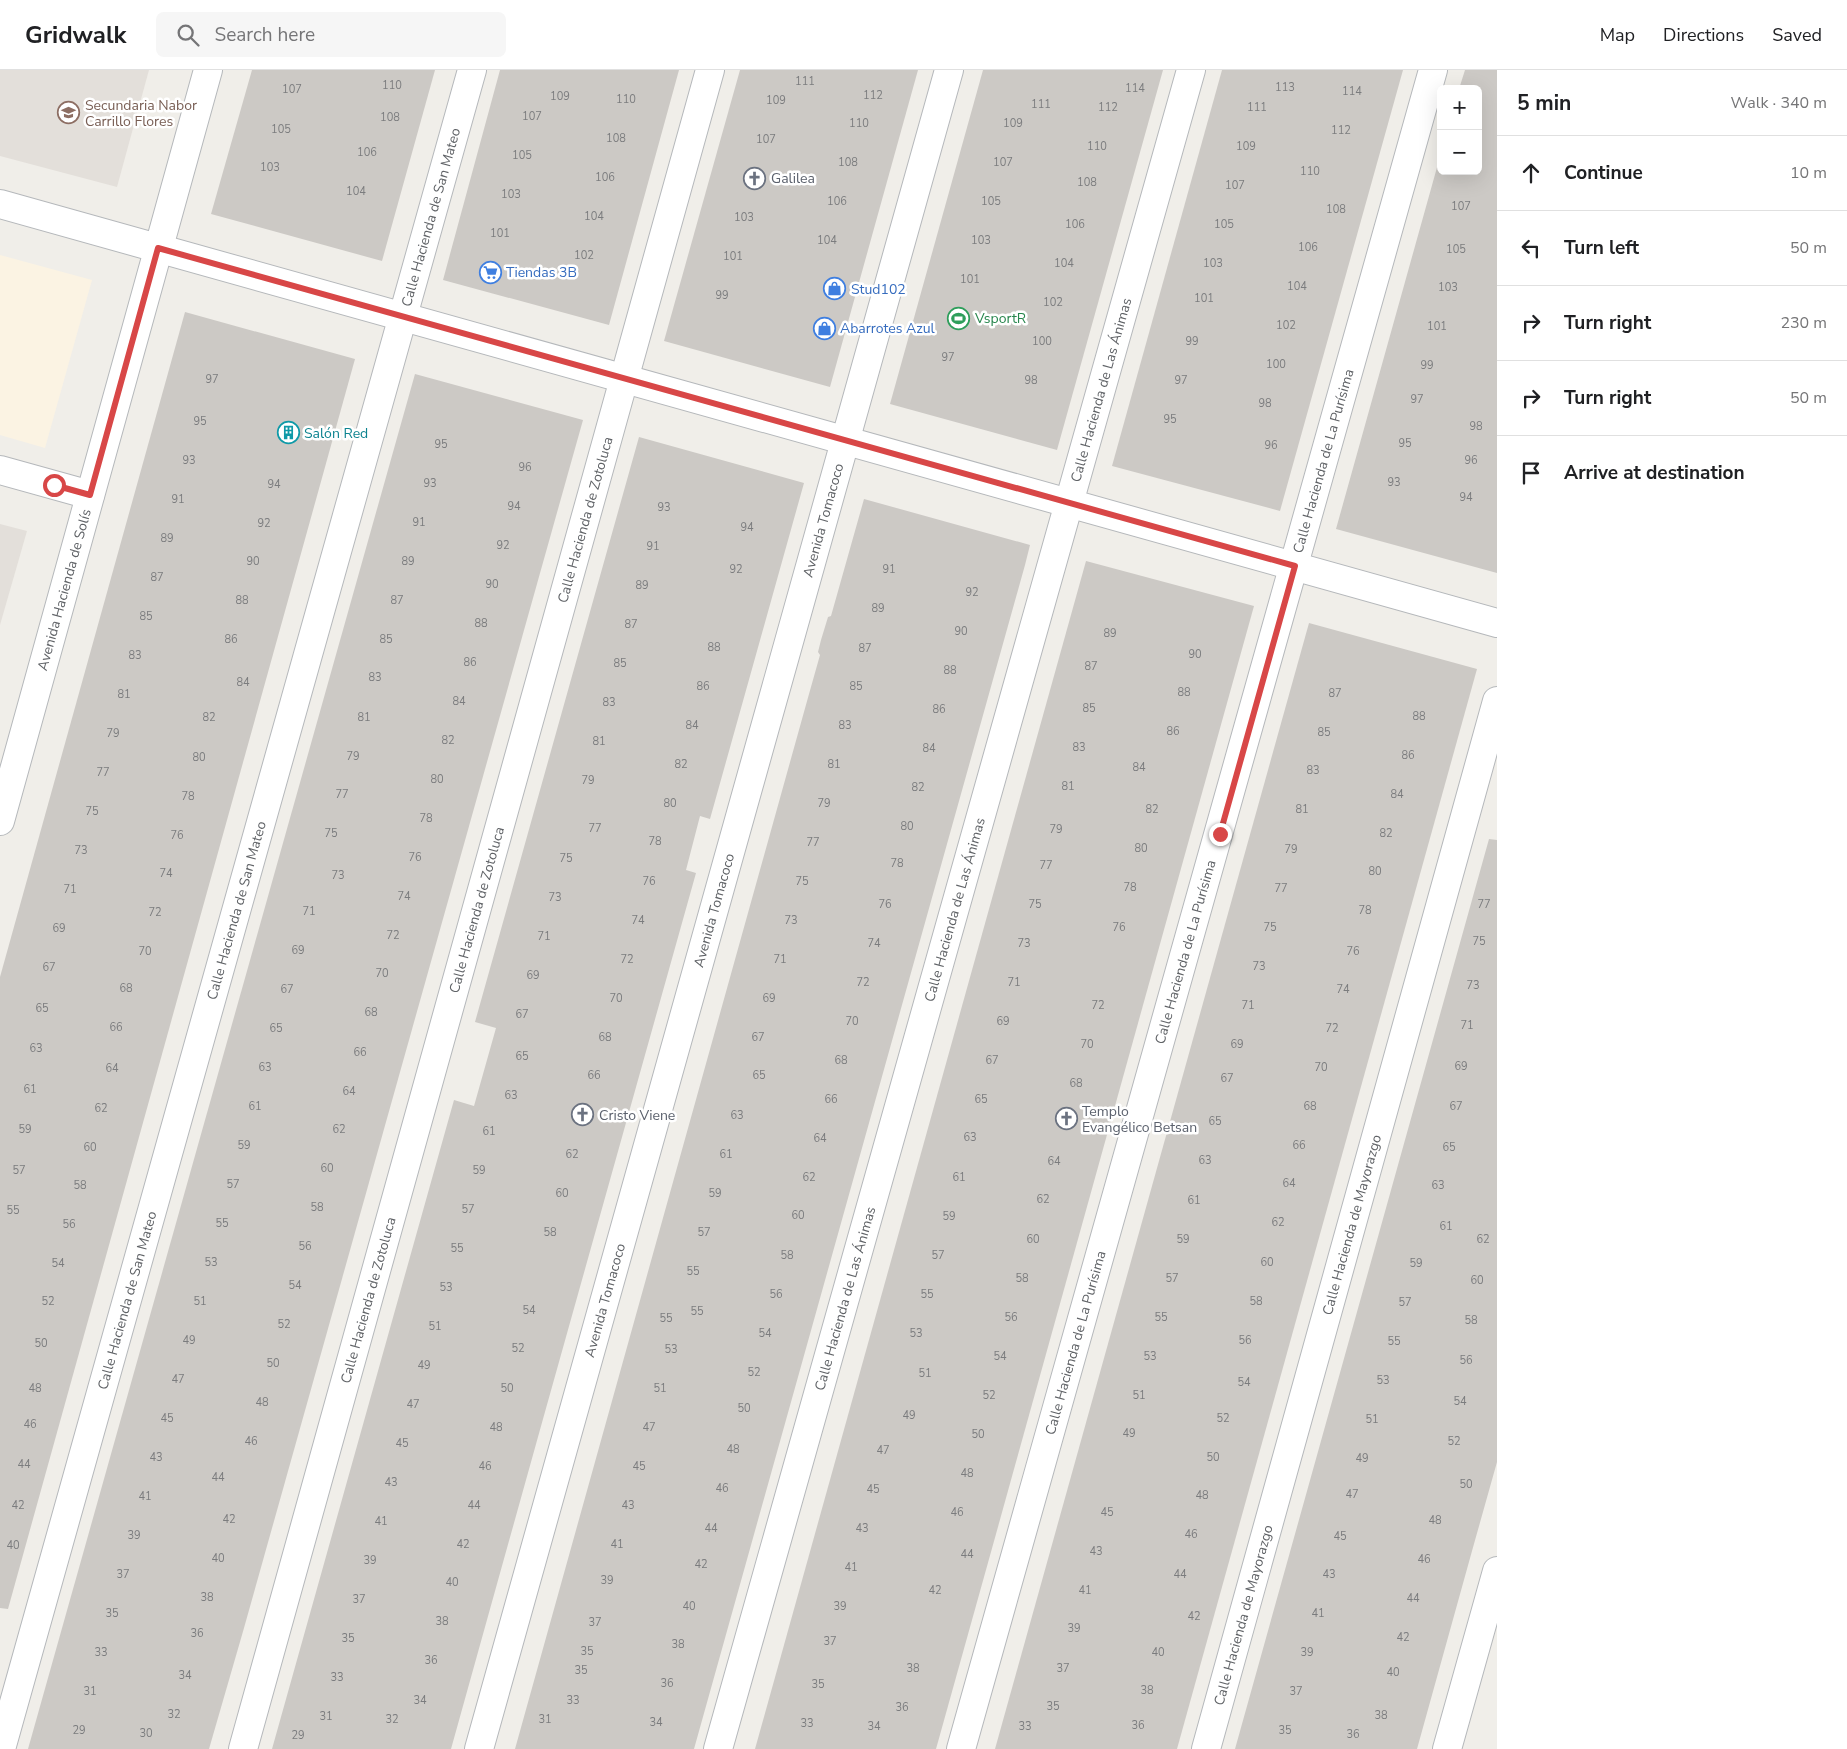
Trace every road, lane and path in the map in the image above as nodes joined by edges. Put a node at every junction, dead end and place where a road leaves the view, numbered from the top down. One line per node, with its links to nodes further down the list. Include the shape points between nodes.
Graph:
1 (208, 70): 8 (street, Avenida Hacienda de Solís)
2 (472, 70): 9 (street, Calle Hacienda de San Mateo)
3 (710, 70): 10 (street, Calle Hacienda de Zotoluca)
4 (949, 70): 11 (street, Avenida Tomacoco)
5 (1191, 70): 14 (street, Calle Hacienda de Las Ánimas)
6 (1433, 70): 15 (street, Calle Hacienda de La Purísima)
7 (0, 204): 8 (street)
8 (158, 248): 9 (street); 13 (street, Avenida Hacienda de Solís)
9 (404, 317): 10 (street); 20 (street, Calle Hacienda de San Mateo)
10 (624, 378): 11 (street); 21 (street, Calle Hacienda de Zotoluca)
11 (845, 440): 14 (street); 22 (street, Avenida Tomacoco)
12 (0, 470): 13 (street)
13 (90, 495): 18 (street, Avenida Hacienda de Solís)
14 (1070, 504): 15 (street); 23 (street, Calle Hacienda de Las Ánimas)
15 (1295, 566): 16 (street); 24 (street, Calle Hacienda de La Purísima)
16 (1497, 623)
17 (1497, 701): 25 (street, Calle Hacienda de Mayorazgo)
18 (0, 821)
19 (1497, 1571): 26 (street)
20 (1, 1749)
21 (243, 1749)
22 (479, 1749)
23 (718, 1749)
24 (961, 1749)
25 (1206, 1749)
26 (1447, 1749)

